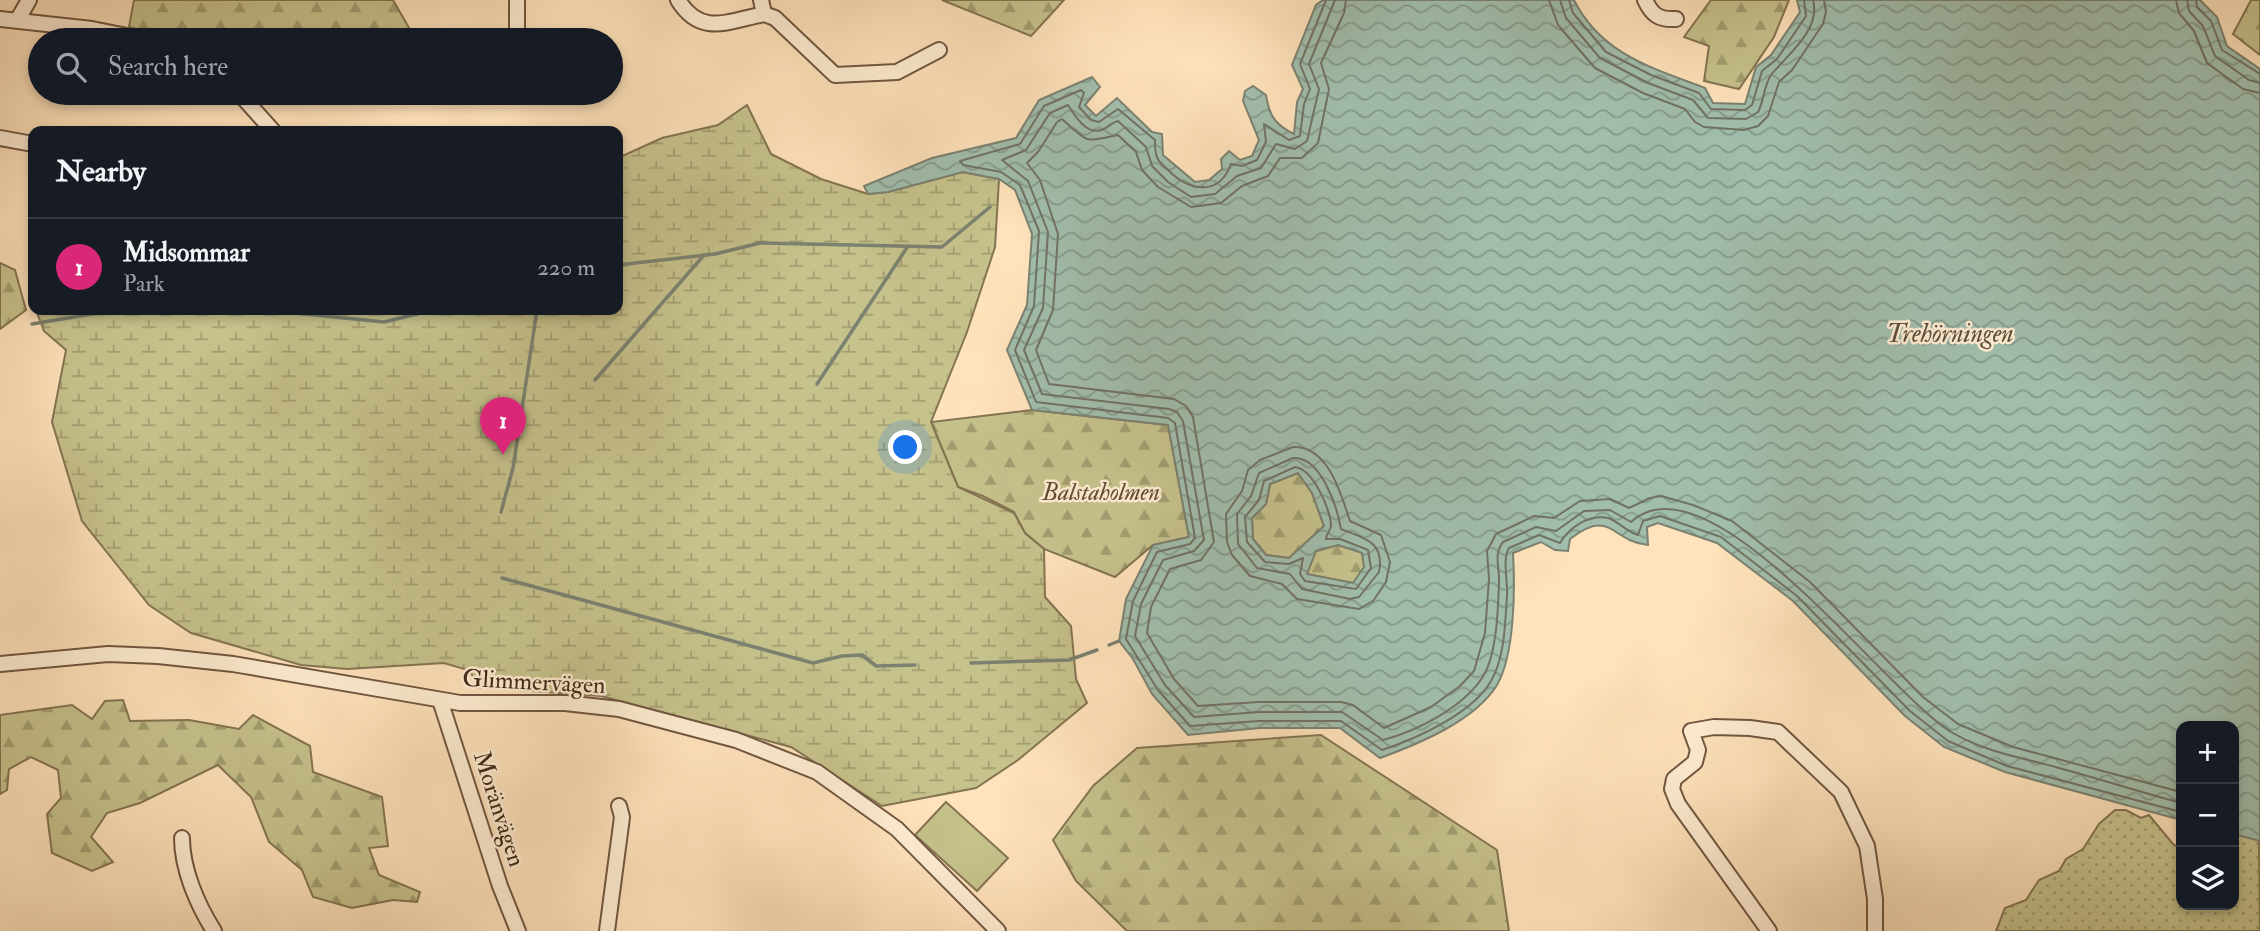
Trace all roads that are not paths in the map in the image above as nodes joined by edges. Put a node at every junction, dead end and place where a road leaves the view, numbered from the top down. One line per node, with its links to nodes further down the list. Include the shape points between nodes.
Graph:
1 (29, 0): 7 (street)
2 (517, 0): 10 (street)
3 (678, 0): 5 (street, via 687,14 701,23)
4 (1645, 0): 8 (street, via 1651,12 1662,19)
5 (762, 7): 11 (street, via 835,75 897,72)
6 (0, 19): 7 (street)
7 (18, 19): 9 (street)
8 (1676, 19)
9 (73, 28)
10 (517, 28)
11 (939, 50)
12 (250, 105): 13 (street)
13 (269, 126)
14 (0, 138): 15 (street)
15 (28, 143)
16 (0, 664): 17 (street, Glimmervägen, via 149,655 233,664)
17 (440, 700): 21 (street, Moränvägen); 23 (street, Glimmervägen, via 619,709 736,740 817,772 897,829)
18 (620, 806): 22 (street)
19 (182, 838): 20 (street, via 182,855 202,913)
20 (214, 931)
21 (518, 931)
22 (607, 931)
23 (998, 931)
24 (1769, 931): 25 (street, via 1678,804 1672,789 1674,779 1695,762 1698,750 1691,731 1714,727 1779,732 1841,792 1867,846)
25 (1875, 931)

